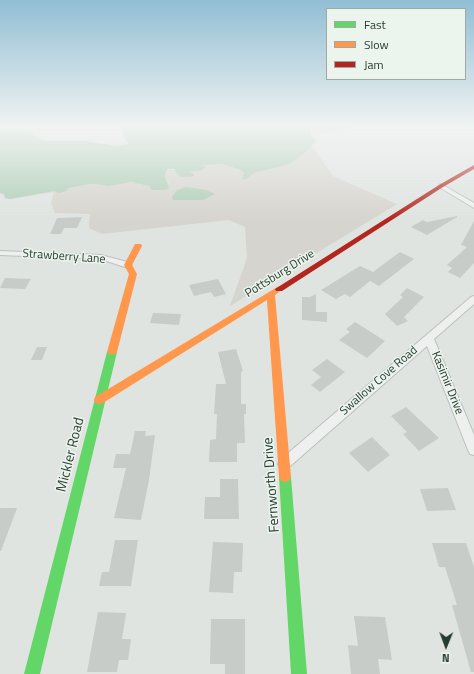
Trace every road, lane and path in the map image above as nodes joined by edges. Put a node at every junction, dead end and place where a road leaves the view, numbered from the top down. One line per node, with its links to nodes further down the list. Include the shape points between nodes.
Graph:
1 (474, 167): 2 (street, Pottsburg Drive)
2 (441, 186): 3 (street); 7 (street, Pottsburg Drive)
3 (474, 206)
4 (138, 246): 6 (street)
5 (0, 253): 6 (street, Strawberry Lane, via 101,257)
6 (128, 265): 10 (street, Mickler Road, via 133,274)
7 (271, 294): 10 (street, Pottsburg Drive); 12 (street, Fernworth Drive)
8 (474, 299): 9 (street, Swallow Cove Road)
9 (429, 338): 11 (street, Kasimir Drive); 12 (street, Swallow Cove Road)
10 (99, 400): 13 (street, Mickler Road)
11 (474, 450)
12 (284, 464): 14 (street, Fernworth Drive)
13 (32, 674)
14 (299, 674)

